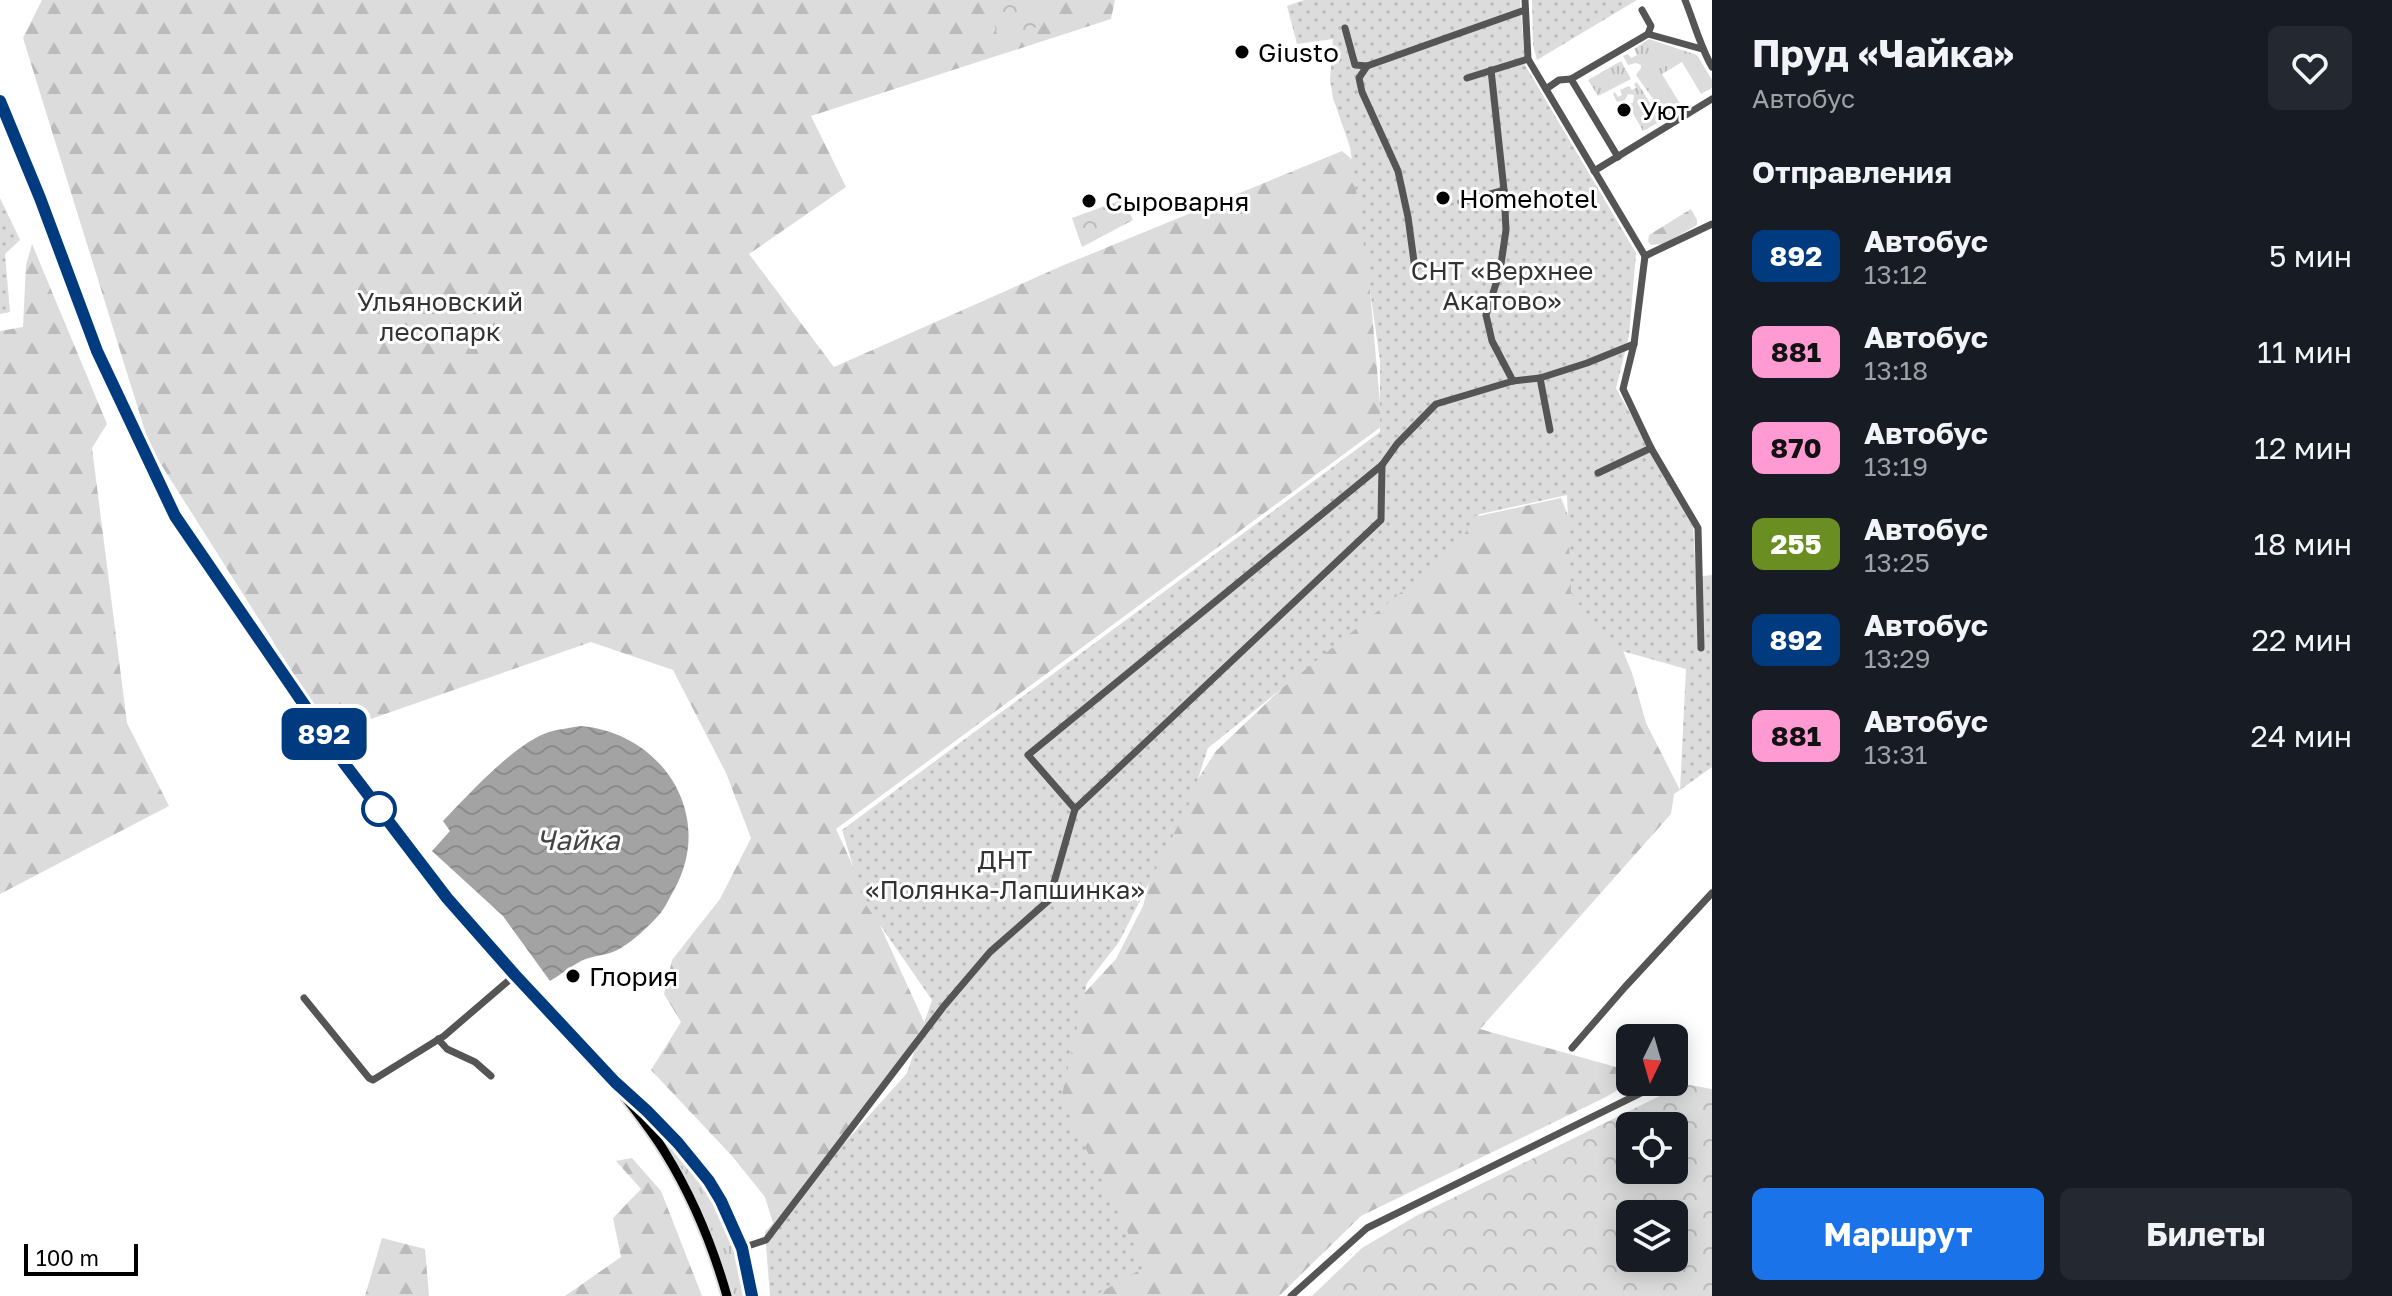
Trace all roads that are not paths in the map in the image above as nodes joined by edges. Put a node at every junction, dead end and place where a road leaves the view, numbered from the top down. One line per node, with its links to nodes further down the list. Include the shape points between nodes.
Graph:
1 (1525, 0): 3 (street)
2 (1685, 0): 7 (street)
3 (1525, 10): 8 (street); 9 (street)
4 (1642, 10): 6 (street, via 1651,26)
5 (1345, 28): 9 (street, via 1355,65)
6 (1648, 34): 7 (street); 13 (street)
7 (1702, 49): 10 (street)
8 (1528, 59): 11 (street); 14 (street)
9 (1367, 66): 23 (street, via 1359,78 1362,92 1398,171)
10 (1712, 67)
11 (1491, 70): 12 (street); 19 (street)
12 (1467, 78)
13 (1571, 79): 14 (street); 17 (street)
14 (1546, 89): 18 (street)
15 (1712, 99): 17 (street)
16 (0, 102): 34 (main road, via 97,351 175,516 344,763 447,898)
17 (1618, 157): 18 (street)
18 (1594, 171): 22 (street)
19 (1504, 190): 20 (street); 26 (street, via 1504,248 1486,315 1492,341)
20 (1461, 202)
21 (1712, 225): 22 (street)
22 (1645, 256): 24 (street)
23 (1415, 269)
24 (1634, 344): 25 (street); 28 (street, via 1623,389)
25 (1540, 378): 26 (street); 27 (street)
26 (1513, 381): 29 (street, via 1436,404)
27 (1550, 430)
28 (1651, 448): 30 (street); 31 (street, via 1698,528)
29 (1382, 465): 32 (street, via 1381,520); 32 (street, via 1028,755)
30 (1598, 473)
31 (1701, 648)
32 (1075, 809): 41 (street, via 1049,900 990,952 944,1006 766,1240)
33 (1712, 893): 37 (street)
34 (515, 975): 36 (street); 39 (main road)
35 (304, 998): 36 (street, via 373,1080)
36 (438, 1039): 38 (street)
37 (1572, 1048)
38 (491, 1076)
39 (615, 1082): 41 (main road, via 709,1181); 42 (main road, via 680,1178)
40 (1635, 1096): 44 (street, via 1367,1228)
41 (742, 1248): 43 (main road)
42 (727, 1296)
43 (752, 1296)
44 (1291, 1296)

